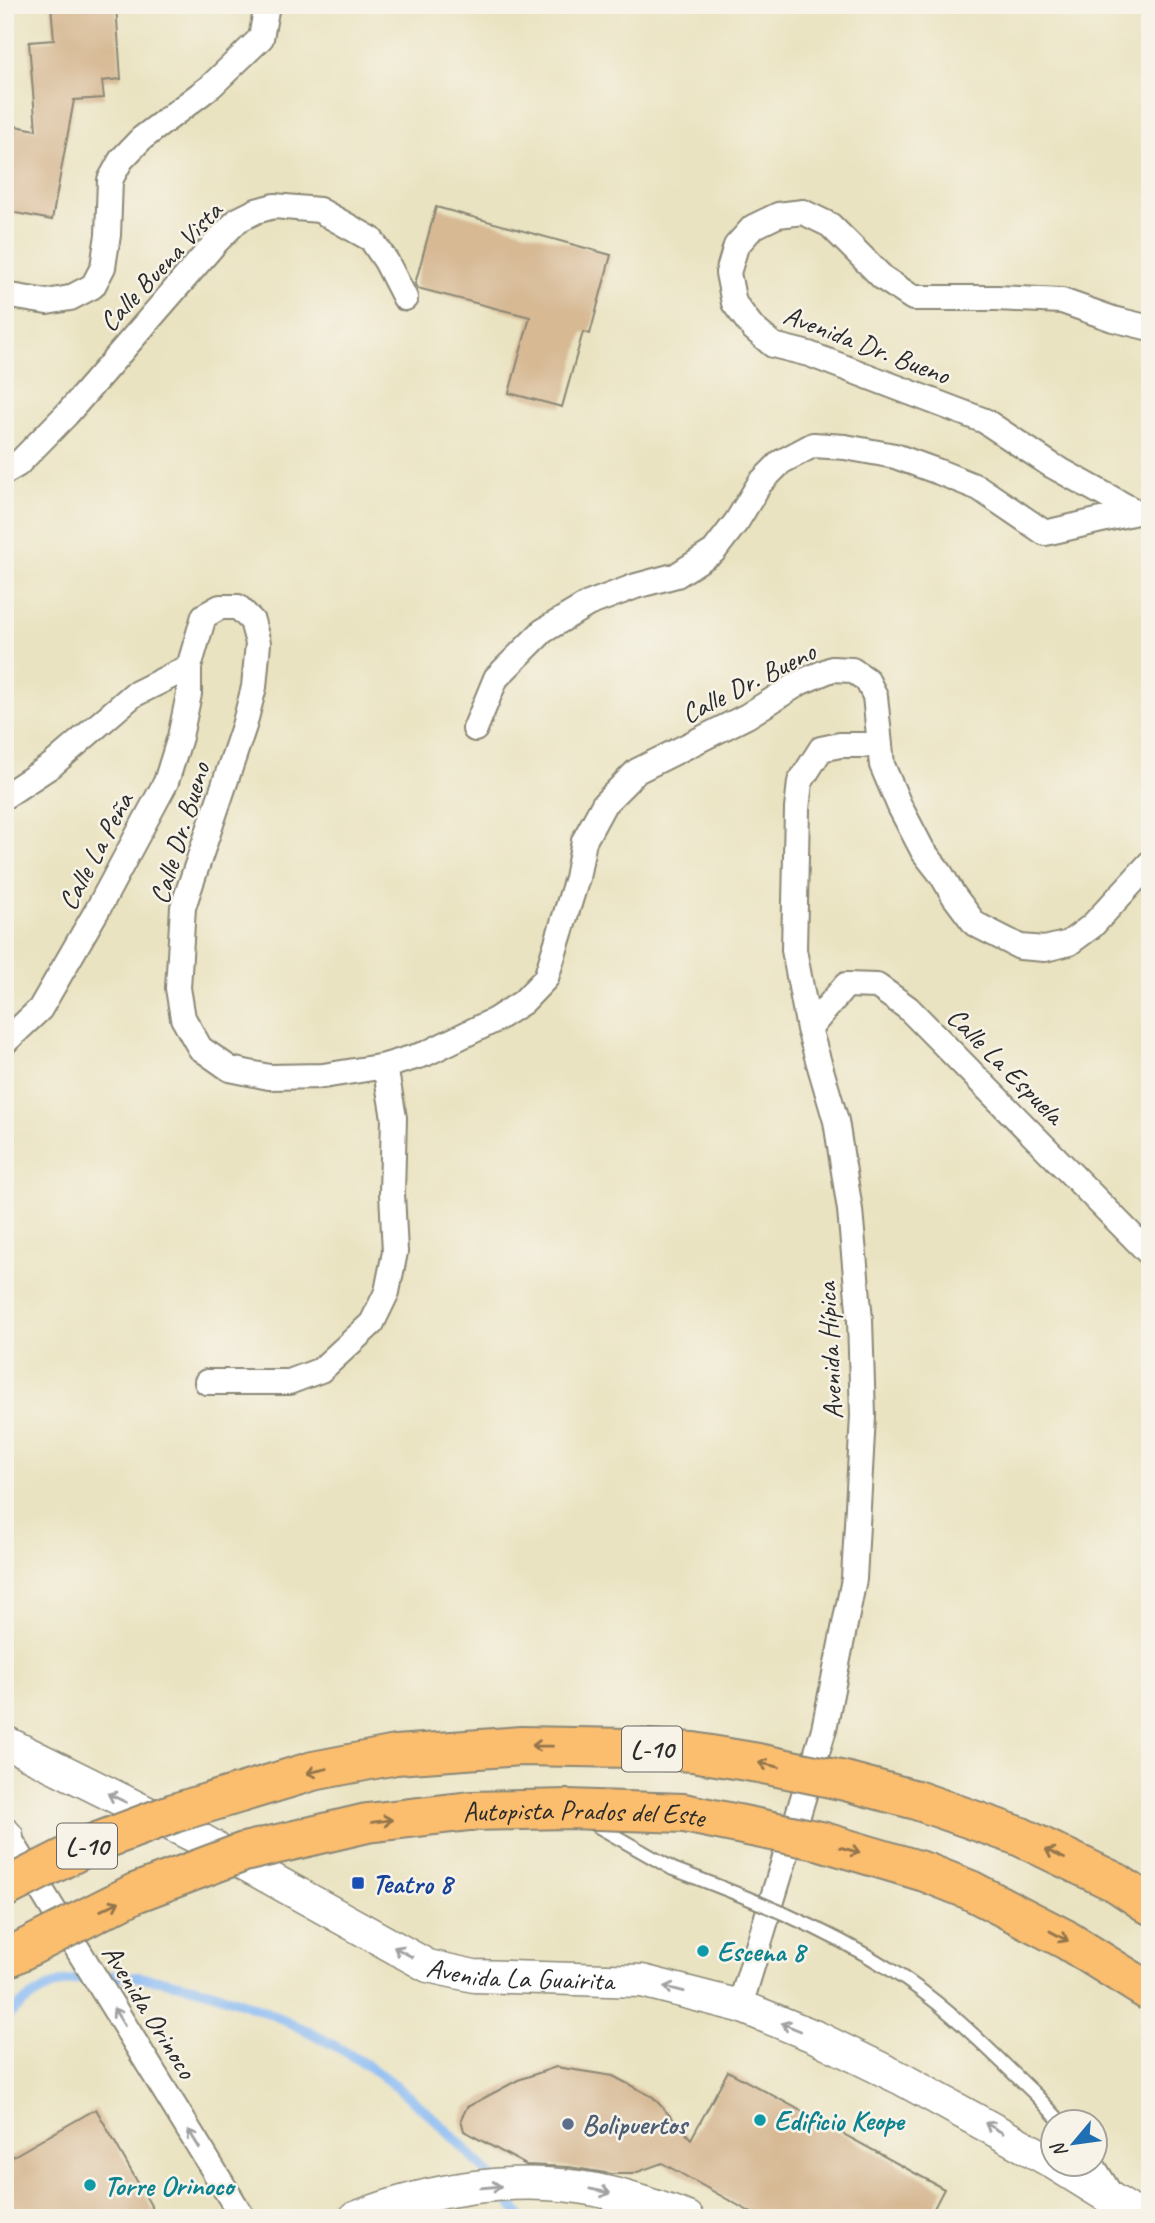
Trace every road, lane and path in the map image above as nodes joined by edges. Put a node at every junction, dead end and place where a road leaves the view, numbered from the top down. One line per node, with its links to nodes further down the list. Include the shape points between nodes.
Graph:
1 (267, 5): 2 (street, via 261,38 121,160 110,180 103,267 93,286 70,298 47,302)
2 (5, 295)
3 (405, 299): 5 (street, Calle Buena Vista, via 371,239 318,210 274,206 256,211 238,220 217,241 67,414)
4 (1150, 328): 6 (street, Avenida Dr. Bueno, via 1062,301 913,298 883,278 830,225 803,212 778,215 752,227 736,246 728,273 734,303 774,345 985,421 1051,466)
5 (5, 472)
6 (1143, 512): 8 (street, via 1045,533 979,488 939,472 895,456 813,445 781,462 760,483 714,551 677,575 588,604 543,631 496,678)
7 (189, 667): 10 (street, via 133,695 52,765); 13 (street, Calle La Peña, via 190,694 166,782 40,1009); 14 (street, Calle Dr. Bueno, via 204,616 220,607 238,607 251,621 258,643 254,687 183,907 178,988 183,1018 200,1048 230,1069 270,1077 323,1076)
8 (475, 729)
9 (880, 745): 11 (street, via 882,765 900,807 954,896 975,924 1020,947 1045,949 1069,943 1092,926); 12 (street, Avenida Hípica, via 821,749 800,782 794,950); 14 (street, Calle Dr. Bueno, via 875,696 867,680 852,670 832,669 637,771 604,804 584,841 546,978 523,1002 495,1020 425,1054)
10 (5, 796)
11 (1150, 863)
12 (810, 1029): 15 (street, Calle La Espuela, via 846,985 877,986 908,1008); 25 (street, Avenida Hípica, via 836,1121 860,1320 863,1416 855,1579 824,1729)
13 (5, 1042)
14 (384, 1066): 16 (street, via 394,1118 395,1252 387,1292 372,1323 321,1370 289,1382)
15 (1150, 1254)
16 (206, 1382)
17 (5, 1742): 25 (street, Avenida La Guairita / L-10, one-way to 17, via 642,1981 474,1976 428,1966 198,1838)
18 (568, 1809): 23 (highway, Autopista Prados del Este / L-10, one-way to 18, bridge, via 135,1893 244,1852 367,1823 470,1811); 24 (highway, Autopista Prados del Este / L-10, one-way to 24, bridge, via 684,1813 821,1841 925,1872 1065,1939); 26 (lane, bridge, via 673,1869 757,1901 892,1970 960,2022)
19 (6, 1834): 31 (street, Avenida Orinoco, one-way to 19, bridge)
20 (1133, 1885): 21 (highway, L-10, one-way to 21, bridge, via 1018,1836 845,1781 693,1752 521,1746 396,1755 313,1771 174,1813 92,1844); 22 (highway, L-10)
21 (5, 1888)
22 (1150, 1905)
23 (5, 1959)
24 (1150, 1992)
25 (740, 2006): 27 (street, Avenida La Guairita / L-10, one-way to 25, via 900,2078)
26 (1048, 2108)
27 (1040, 2155)
28 (1078, 2178): 30 (street, Avenida La Guairita / L-10)
29 (1109, 2178): 30 (lane)
30 (1135, 2214)
31 (243, 2218)
32 (355, 2218): 33 (street, one-way to 33, via 450,2190 533,2183 595,2189)
33 (688, 2218)

